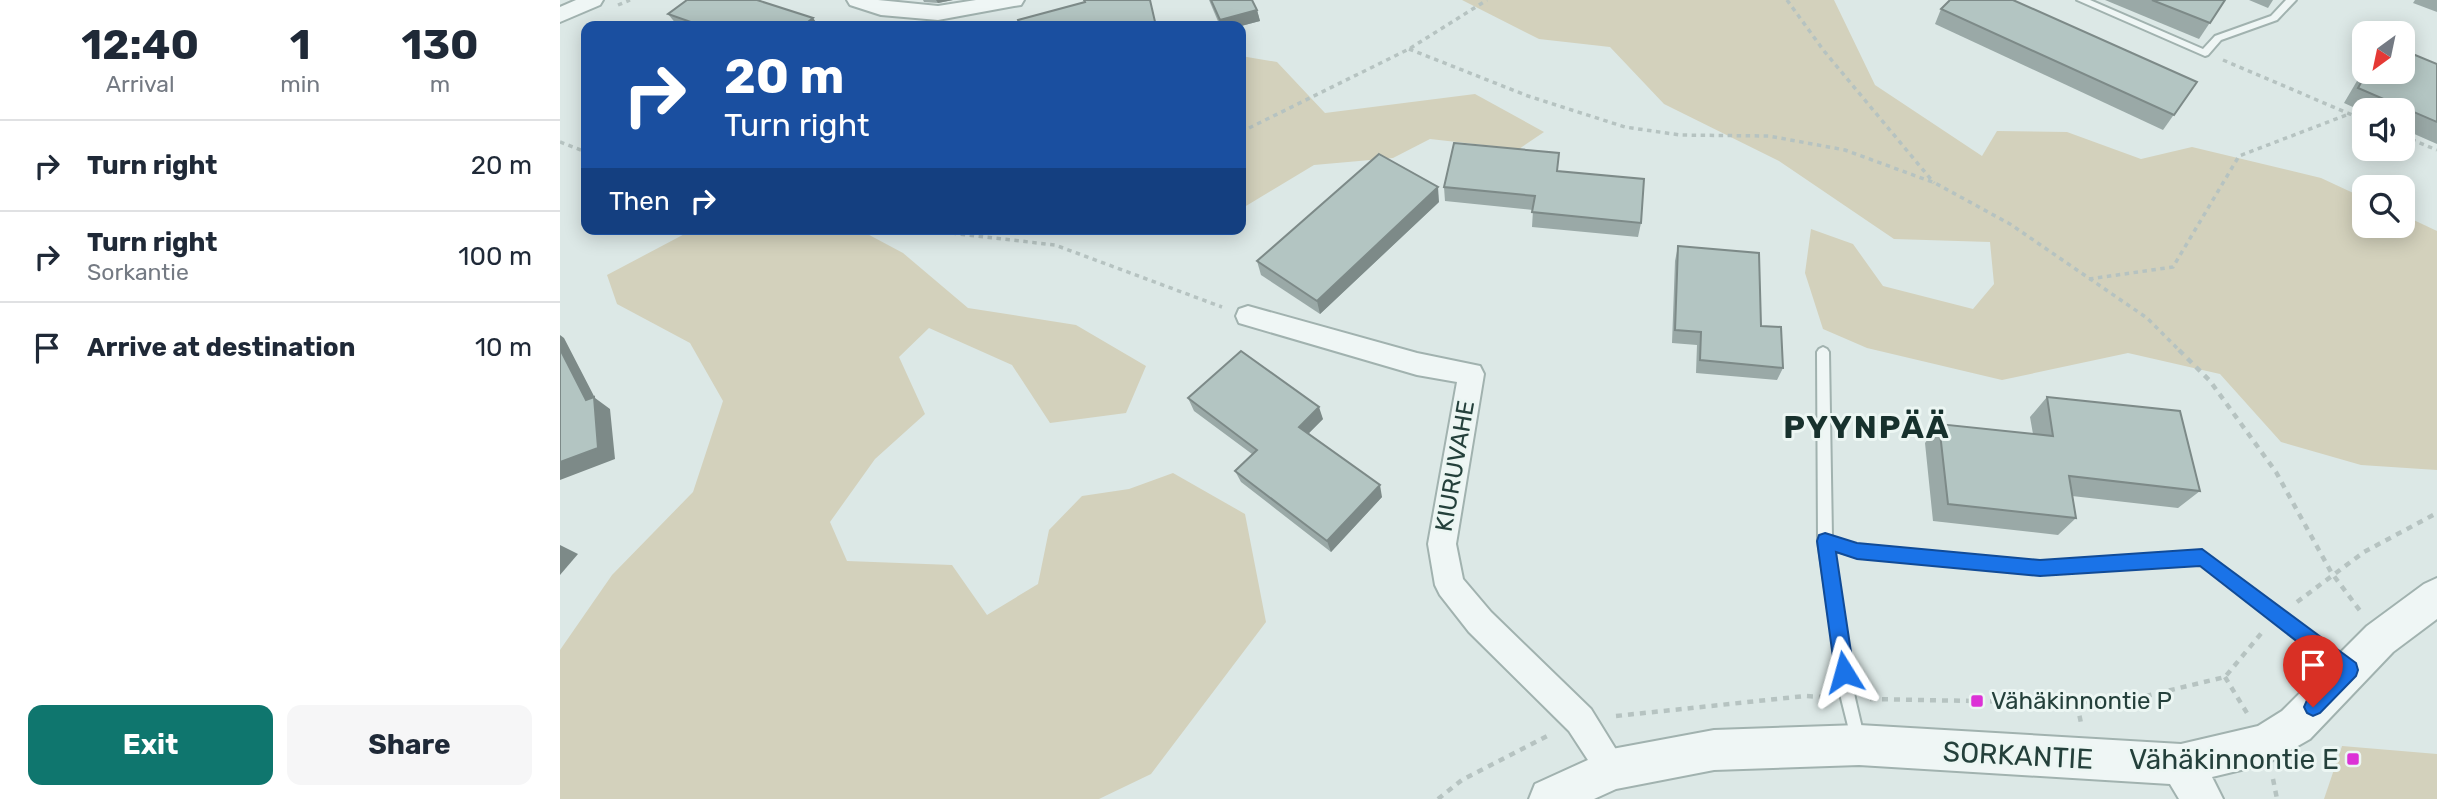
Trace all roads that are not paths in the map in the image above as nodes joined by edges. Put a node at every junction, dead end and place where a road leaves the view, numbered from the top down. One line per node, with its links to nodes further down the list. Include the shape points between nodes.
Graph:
1 (593, 0): 6 (street)
2 (857, 0): 3 (street, via 881,8 938,13)
3 (1014, 0)
4 (2082, 0): 5 (lane, via 2205,52 2218,38 2274,18)
5 (2291, 0)
6 (560, 15)
7 (1248, 316): 14 (street, KIURUVAHE, via 1417,364 1471,374 1442,544 1450,585 1480,622 1580,720)
8 (1823, 352): 9 (lane)
9 (1825, 541): 11 (lane, via 1857,551 2040,568 2202,558); 12 (lane)
10 (2437, 596): 11 (street, SORKANTIE, via 2380,639)
11 (2349, 670): 13 (street, SORKANTIE, via 2295,725 2266,744)
12 (1859, 745): 13 (street, SORKANTIE); 14 (street, SORKANTIE, via 1714,750)
13 (2181, 764): 16 (street)
14 (1612, 769): 15 (street, SORKANTIE)
15 (1550, 799)
16 (2202, 799)

